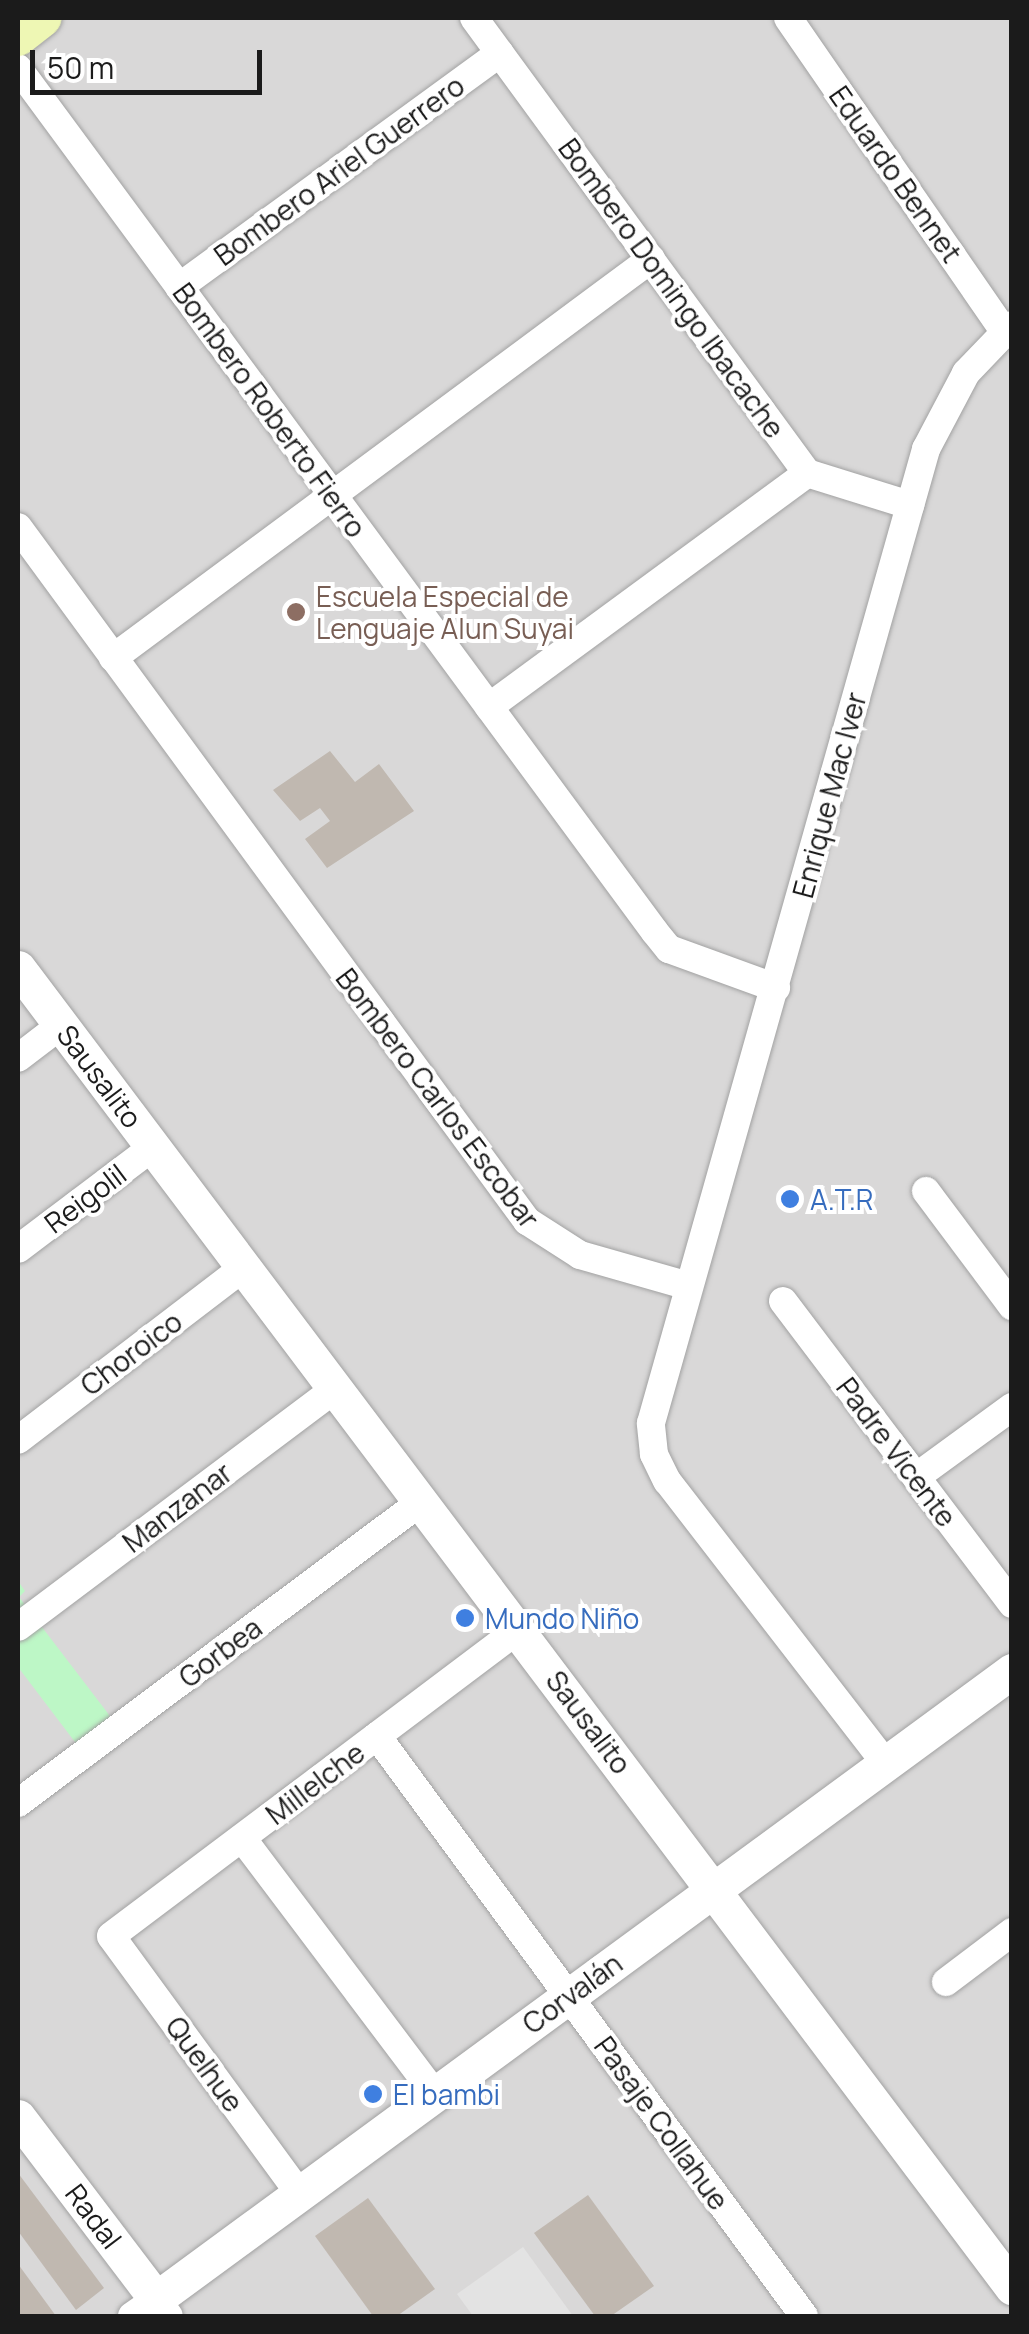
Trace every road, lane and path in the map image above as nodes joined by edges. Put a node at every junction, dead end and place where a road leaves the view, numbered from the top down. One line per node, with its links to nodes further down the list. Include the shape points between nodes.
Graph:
1 (42, 18): 4 (main road)
2 (474, 18): 5 (street, Bombero Domingo Ibacache)
3 (788, 18): 9 (street, Eduardo Bennet)
4 (18, 36)
5 (500, 52): 7 (street, Bombero Domingo Ibacache); 8 (street, Bombero Ariel Guerrero)
6 (18, 68): 8 (street, Bombero Roberto Fierro)
7 (651, 260): 10 (street, Bombero Domingo Ibacache); 11 (street)
8 (179, 287): 11 (street, Bombero Roberto Fierro)
9 (1008, 328): 12 (street, Enrique Mac Iver, via 950,396)
10 (808, 472): 12 (street); 15 (street)
11 (333, 495): 14 (street); 15 (street, Bombero Roberto Fierro)
12 (910, 504): 17 (street, Enrique Mac Iver)
13 (18, 527): 14 (street, Bombero Carlos Escobar)
14 (113, 658): 24 (street, Bombero Carlos Escobar, via 527,1221 580,1254)
15 (489, 707): 17 (street, Bombero Roberto Fierro, via 670,950)
16 (18, 968): 18 (street, Sausalito)
17 (776, 988): 24 (street, Enrique Mac Iver)
18 (61, 1025): 19 (street); 20 (street, Sausalito)
19 (18, 1058)
20 (153, 1146): 22 (street, Reigolil); 23 (street, Sausalito)
21 (926, 1191): 26 (street)
22 (18, 1249)
23 (244, 1266): 27 (street, Sausalito); 29 (street, Choroico)
24 (689, 1286): 37 (street, via 651,1423 659,1468)
25 (783, 1301): 30 (street, Padre Vicente)
26 (1012, 1306)
27 (336, 1388): 31 (street, Sausalito); 33 (street, Manzanar)
28 (1012, 1407): 30 (street)
29 (18, 1440)
30 (916, 1476): 32 (street, Padre Vicente)
31 (422, 1501): 34 (street, Sausalito); 38 (street, Gorbea)
32 (1012, 1604)
33 (18, 1627)
34 (519, 1629): 36 (street, Millelche); 40 (street, Sausalito)
35 (1012, 1670): 37 (street, Corvalán)
36 (376, 1736): 39 (street, Millelche); 44 (street, Pasaje Collahue)
37 (886, 1764): 40 (street, Corvalán)
38 (18, 1803)
39 (242, 1838): 41 (street, Millelche); 45 (street)
40 (715, 1888): 44 (street, Corvalán); 48 (street, Sausalito)
41 (111, 1936): 47 (street, Quelhue)
42 (1009, 1940): 43 (street)
43 (946, 1982)
44 (568, 1996): 45 (street, Corvalán); 50 (street, Pasaje Collahue)
45 (434, 2094): 47 (street, Corvalán)
46 (18, 2116): 49 (street, Radal)
47 (299, 2193): 49 (street, Corvalán)
48 (1012, 2287)
49 (152, 2311)
50 (804, 2316)

